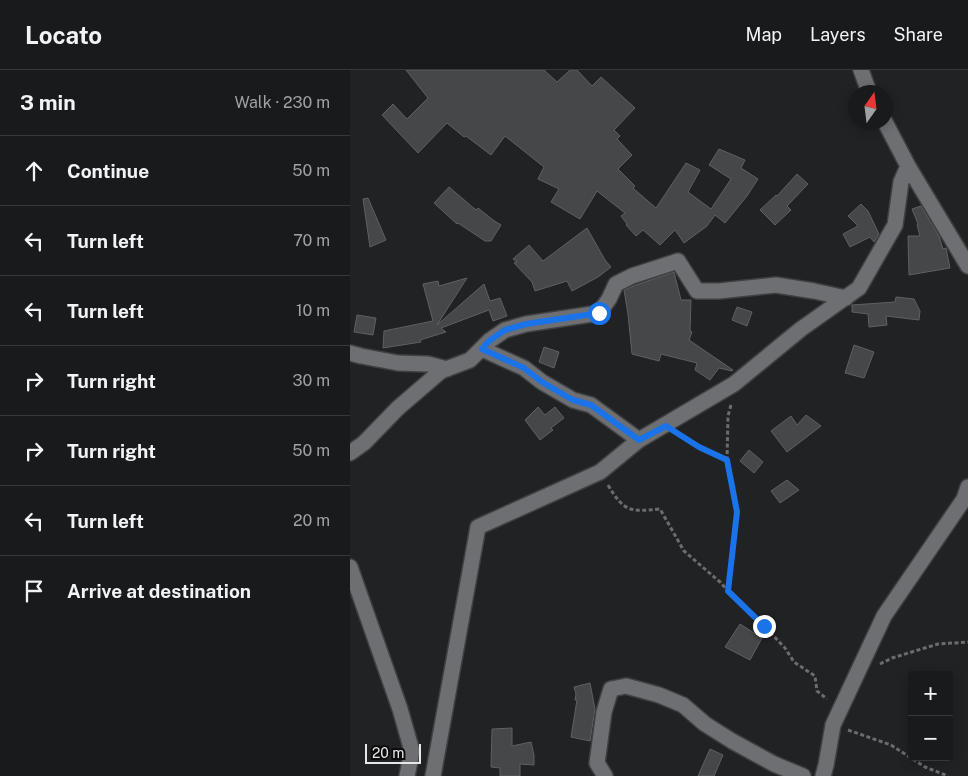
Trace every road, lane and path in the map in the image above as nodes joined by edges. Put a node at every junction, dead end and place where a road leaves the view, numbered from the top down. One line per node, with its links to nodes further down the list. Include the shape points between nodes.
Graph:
1 (861, 70): 2 (street)
2 (866, 85)
3 (889, 130): 4 (street)
4 (908, 166): 5 (street); 6 (street, via 901,182 895,225 859,288)
5 (968, 266)
6 (846, 298): 7 (street, via 776,285 697,291 678,261 616,284 599,313 505,330); 10 (street, via 801,328)
7 (482, 349): 9 (street, via 470,360); 12 (street, via 524,368 573,400 591,405)
8 (350, 353): 9 (street)
9 (447, 369): 13 (street, via 398,408)
10 (734, 384): 11 (street); 14 (path, via 728,416)
11 (666, 426): 12 (street); 14 (path)
12 (639, 440): 15 (street)
13 (350, 453)
14 (727, 460): 18 (path, via 737,512)
15 (600, 472): 18 (path, via 627,509 660,509 684,551); 24 (street, via 478,527)
16 (968, 487): 20 (street, via 964,499 884,616)
17 (350, 567): 23 (street, via 412,751)
18 (728, 591): 21 (path, via 785,648 794,662 815,676 817,691)
19 (968, 642): 20 (path, via 938,644 892,658)
20 (856, 674): 21 (street)
21 (841, 706): 22 (street)
22 (833, 725): 27 (street); 28 (path, via 891,745 925,767)
23 (407, 776)
24 (434, 776)
25 (605, 776): 26 (street, via 597,764 604,712 611,689 626,686 683,705 732,741)
26 (803, 776)
27 (823, 776)
28 (948, 776)

